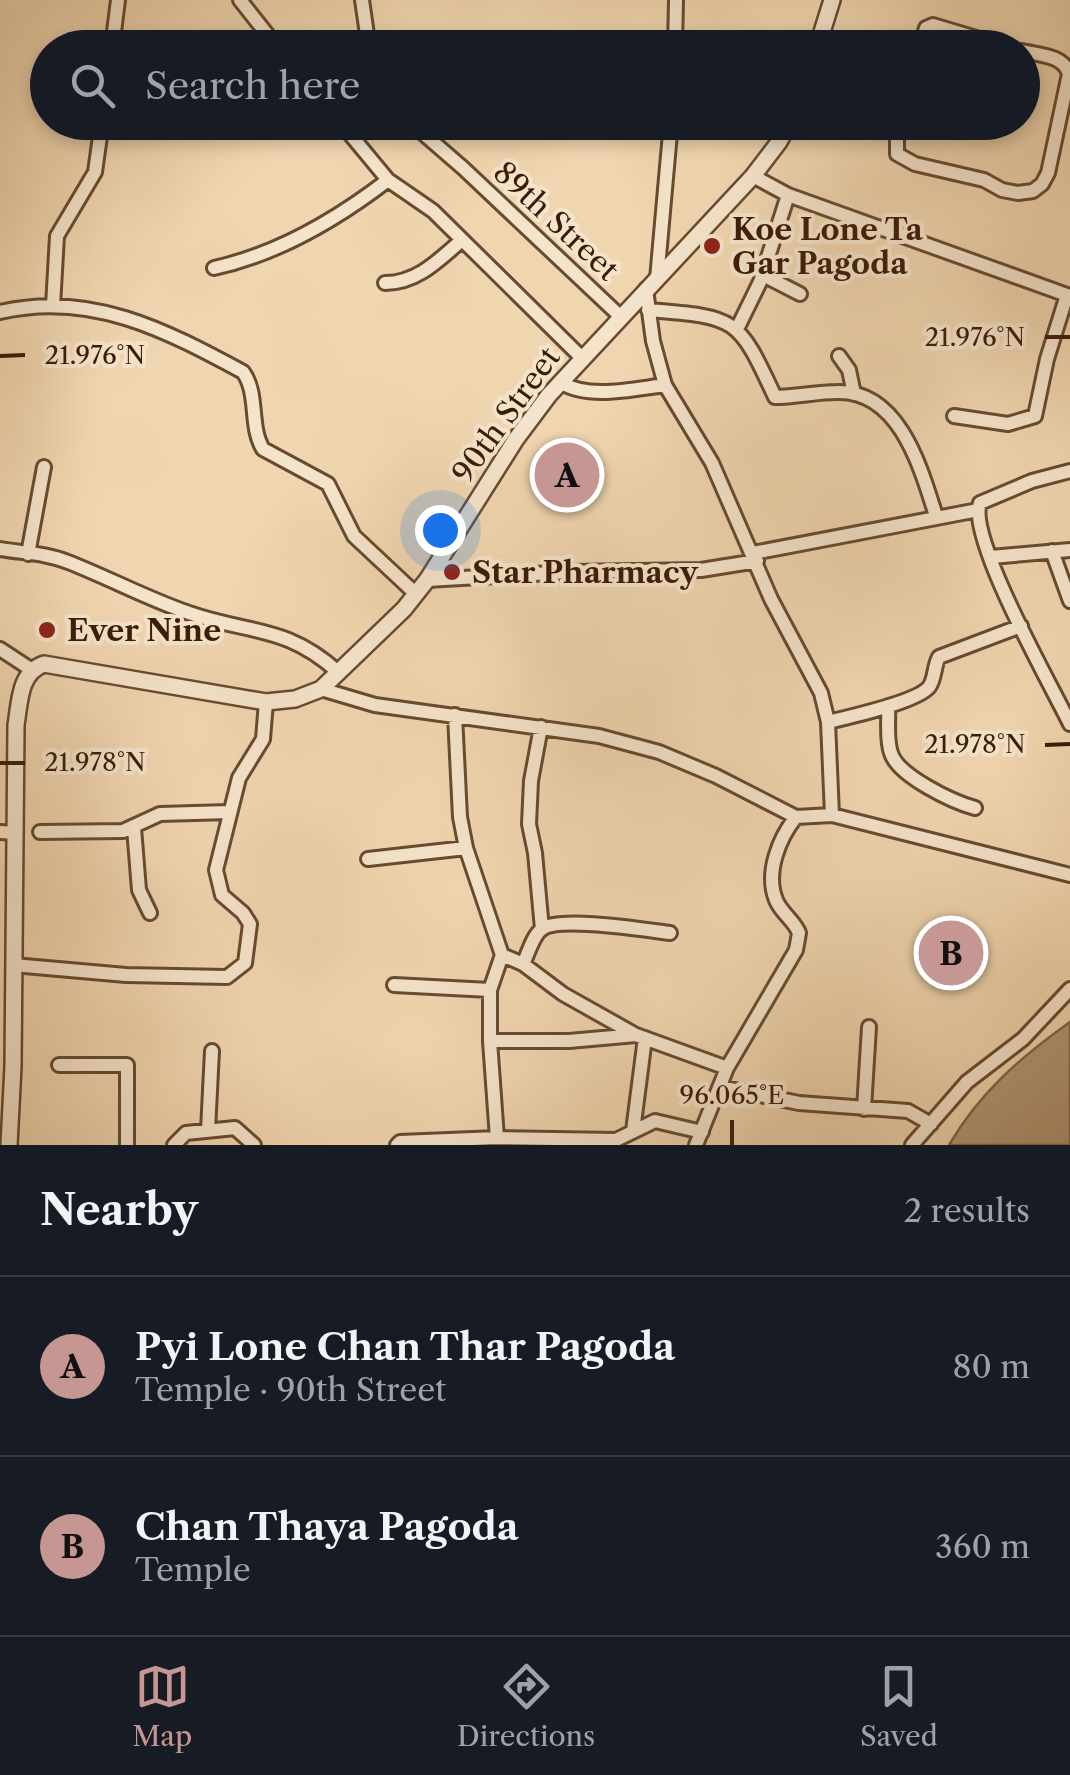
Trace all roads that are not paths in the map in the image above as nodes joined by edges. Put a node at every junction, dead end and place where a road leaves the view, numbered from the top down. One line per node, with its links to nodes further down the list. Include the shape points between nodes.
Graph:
1 (118, 0): 6 (street)
2 (240, 0): 7 (street)
3 (362, 0): 8 (street)
4 (676, 0): 9 (street)
5 (832, 0): 10 (street)
6 (114, 30)
7 (264, 30)
8 (366, 30)
9 (676, 30)
10 (823, 30)
11 (925, 30): 12 (street)
12 (949, 30)
13 (1040, 55): 19 (street, via 1060,60 1070,74 1048,173 1032,191 1018,194 915,164 896,154)
14 (99, 140): 30 (street, via 95,172 57,236)
15 (355, 140): 21 (street)
16 (431, 140): 33 (street, 89th Street)
17 (670, 140): 27 (street)
18 (780, 140): 20 (street, 90th Street)
19 (896, 140)
20 (754, 176): 22 (street); 27 (street, 90th Street)
21 (388, 180): 23 (street, via 433,210); 24 (street, via 295,240)
22 (788, 195): 25 (street); 29 (street)
23 (462, 240): 26 (street, via 417,276); 36 (street)
24 (214, 268)
25 (763, 274): 28 (street); 34 (street)
26 (385, 282)
27 (652, 284): 31 (street); 33 (street, 90th Street)
28 (800, 294)
29 (1069, 295): 40 (street, via 1035,416 1008,424)
30 (53, 306): 32 (street); 52 (street, via 146,322 243,372 263,449 328,484 354,536)
31 (648, 310): 34 (street, via 720,320); 38 (street)
32 (0, 312)
33 (621, 317): 36 (street, 90th Street)
34 (737, 329): 39 (street, via 775,397)
35 (839, 356): 39 (street)
36 (582, 358): 37 (street, 90th Street)
37 (560, 382): 38 (street, via 593,391); 51 (street, 90th Street)
38 (665, 384): 49 (street, via 698,436)
39 (854, 394): 44 (street, via 900,428)
40 (954, 416)
41 (44, 467): 48 (street)
42 (1070, 470): 43 (street, via 1011,489)
43 (978, 510): 44 (street); 50 (street)
44 (936, 516): 49 (street)
45 (0, 549): 48 (street)
46 (1070, 550): 47 (street)
47 (1052, 551): 50 (street); 53 (street)
48 (28, 554): 57 (street, via 66,561 195,615 283,636)
49 (755, 557): 51 (street, via 701,570); 62 (street, via 810,668)
50 (991, 557): 54 (street)
51 (427, 580): 52 (street, 90th Street)
52 (416, 594): 57 (street, 90th Street)
53 (1070, 602)
54 (1021, 626): 60 (street, via 939,656 928,688); 63 (street)
55 (0, 649): 56 (street)
56 (32, 670): 59 (street, 90th Street, via 60,666); 64 (street)
57 (338, 672): 58 (street, 90th Street)
58 (320, 689): 59 (street, 90th Street); 61 (street, via 374,705)
59 (266, 702): 67 (street, via 263,740 239,778)
60 (888, 706): 62 (street); 66 (street, via 889,744 899,768)
61 (455, 715): 65 (street); 73 (street)
62 (828, 722): 68 (street)
63 (1070, 724)
64 (8, 725): 72 (street)
65 (541, 727): 69 (street, via 658,752); 77 (street, via 529,824)
66 (975, 808)
67 (230, 812): 70 (street, via 160,814); 80 (street, via 216,882 251,933 245,963 227,977)
68 (832, 816): 69 (street); 75 (street)
69 (796, 817): 90 (street, via 778,848 773,889 800,933 796,950)
70 (134, 828): 71 (street); 76 (street, via 140,890)
71 (40, 832)
72 (8, 833): 80 (street)
73 (466, 848): 74 (street); 79 (street)
74 (368, 859)
75 (1070, 875)
76 (150, 913)
77 (542, 929): 78 (street, via 558,924); 81 (street)
78 (670, 933)
79 (502, 955): 81 (street); 84 (street)
80 (14, 964): 98 (street)
81 (523, 964): 86 (street)
82 (394, 986): 84 (street)
83 (1070, 988): 93 (street, via 1023,1038 967,1082)
84 (490, 990): 87 (street)
85 (869, 1028): 92 (street)
86 (640, 1037): 87 (street); 90 (street); 95 (street)
87 (490, 1041): 96 (street)
88 (212, 1051): 94 (street)
89 (60, 1065): 99 (street, via 127,1065)
90 (726, 1068): 91 (street)
91 (720, 1087): 92 (street); 97 (street)
92 (864, 1108): 93 (street, via 908,1111)
93 (932, 1124): 103 (street)
94 (208, 1130): 100 (street, via 186,1133); 101 (street, via 236,1128)
95 (633, 1131): 96 (street, via 616,1140); 97 (street, via 654,1121)
96 (497, 1138): 102 (street)
97 (699, 1138)
98 (9, 1145)
99 (127, 1145)
100 (174, 1145)
101 (254, 1145)
102 (398, 1145)
103 (912, 1145)

